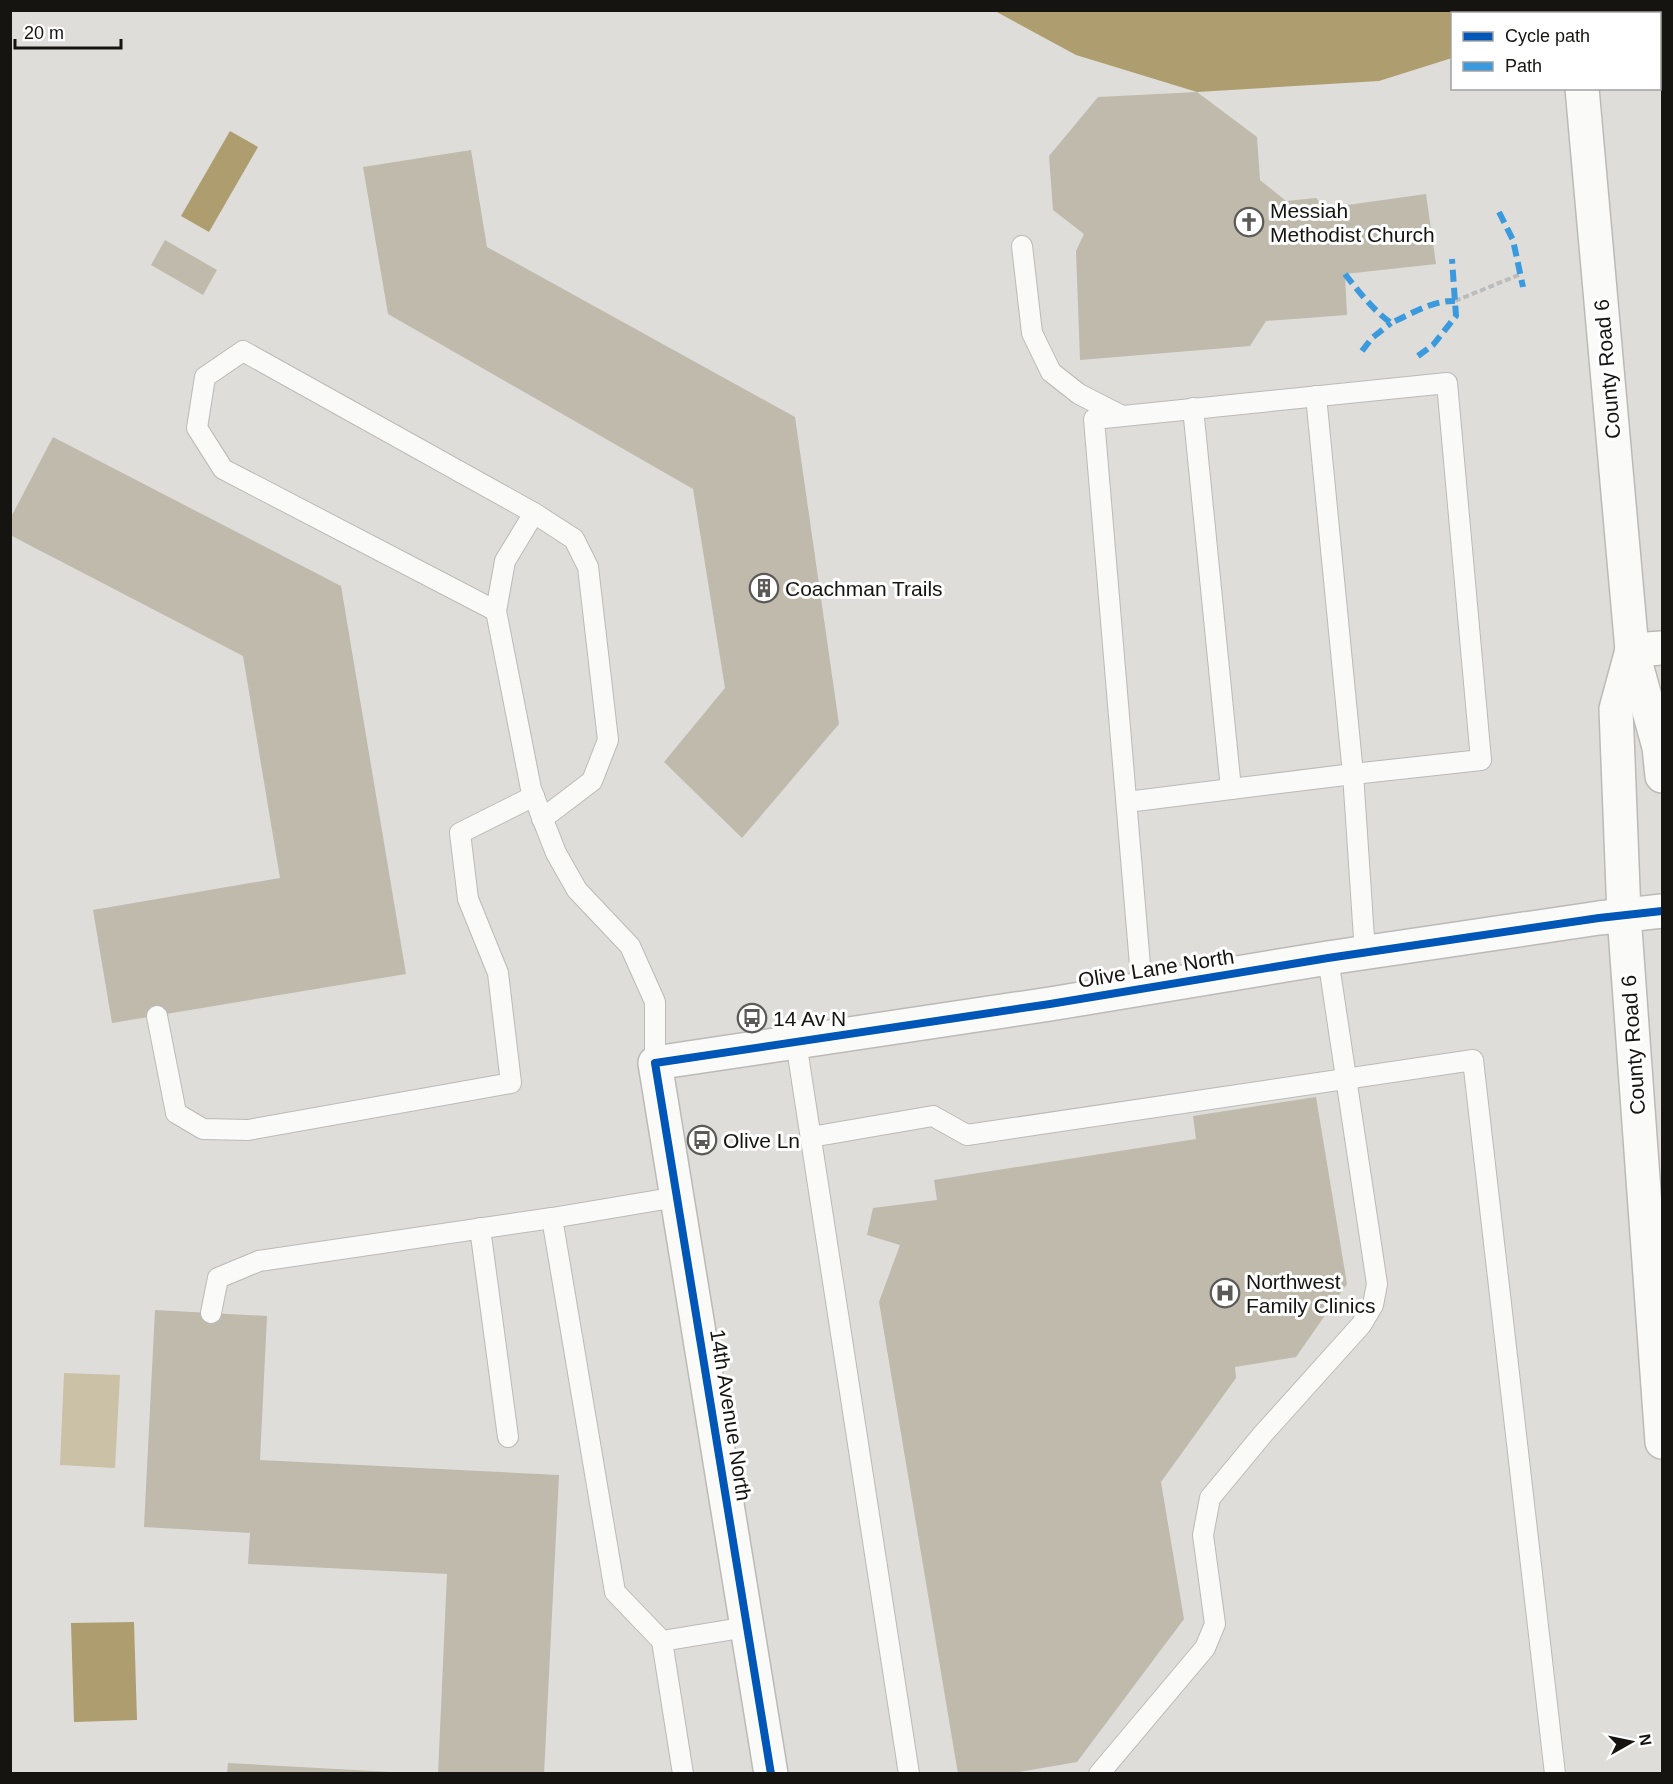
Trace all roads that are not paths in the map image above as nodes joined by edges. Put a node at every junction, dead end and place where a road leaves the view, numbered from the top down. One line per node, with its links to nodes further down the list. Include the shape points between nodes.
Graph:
1 (1582, 90): 8 (street, County Road 6)
2 (1022, 246): 5 (lane, via 1032,333 1051,372 1079,394)
3 (1316, 396): 4 (lane); 9 (lane); 9 (lane, via 1447,383 1481,760)
4 (1193, 408): 5 (lane); 11 (lane)
5 (1122, 416): 13 (lane, via 1094,419)
6 (534, 513): 7 (lane, via 505,561); 7 (lane, via 243,351 205,377 197,428 223,469); 14 (lane, via 574,539 588,567 608,740 592,781)
7 (496, 611): 12 (lane)
8 (1647, 649): 10 (street, County Road 6); 16 (street, County Road 6, via 1616,709)
9 (1353, 774): 11 (lane); 17 (lane)
10 (1662, 776)
11 (1231, 789): 13 (lane)
12 (534, 796): 14 (lane); 20 (lane, via 460,833 468,899 498,973 511,1083 248,1130 203,1129 176,1113)
13 (1127, 802): 19 (lane)
14 (542, 819): 22 (lane, via 577,890 630,946 655,1002)
15 (1662, 911): 16 (street, Olive Lane North)
16 (1624, 915): 17 (street, Olive Lane North); 30 (street, County Road 6)
17 (1365, 953): 18 (street, Olive Lane North)
18 (1328, 958): 19 (street, Olive Lane North); 23 (lane)
19 (1142, 989): 21 (street, Olive Lane North)
20 (157, 1016)
21 (796, 1042): 22 (street, Olive Lane North); 24 (lane)
22 (655, 1063): 25 (street, 14th Avenue North)
23 (1346, 1079): 24 (lane, via 968,1135 933,1116); 36 (lane, via 1377,1284 1373,1305 1361,1325 1210,1497 1203,1535 1215,1624 1205,1648); 37 (lane, via 1473,1060)
24 (811, 1137): 35 (lane)
25 (677, 1197): 26 (lane); 31 (street, 14th Avenue North)
26 (552, 1218): 27 (lane); 32 (lane, via 615,1592)
27 (480, 1228): 28 (lane, via 259,1261 218,1278); 29 (lane)
28 (211, 1313)
29 (507, 1437)
30 (1662, 1442)
31 (747, 1628): 32 (lane); 34 (street, 14th Avenue North)
32 (662, 1641): 33 (lane)
33 (683, 1773)
34 (771, 1773)
35 (909, 1773)
36 (1099, 1773)
37 (1555, 1773)

